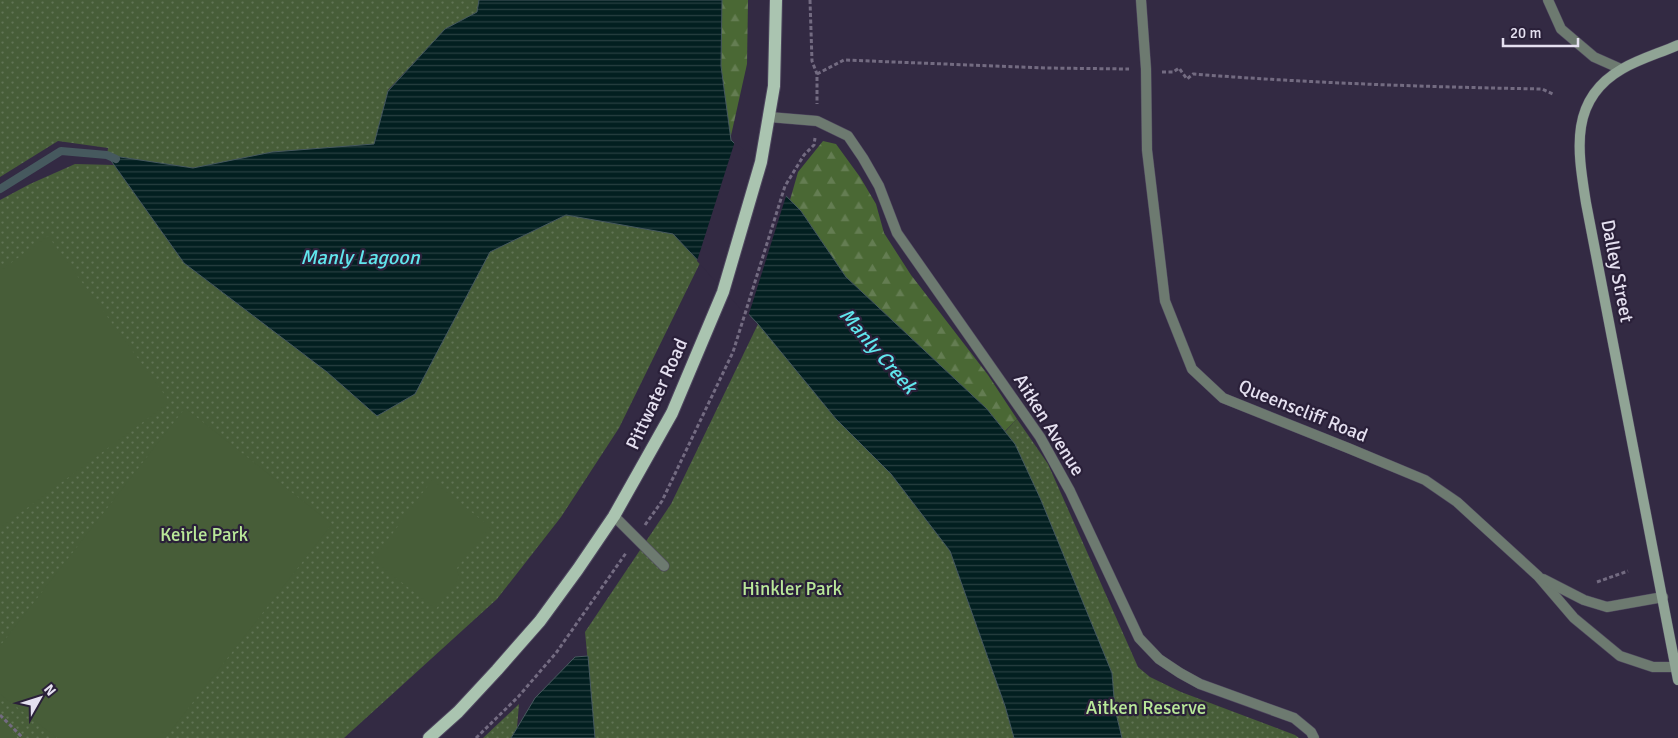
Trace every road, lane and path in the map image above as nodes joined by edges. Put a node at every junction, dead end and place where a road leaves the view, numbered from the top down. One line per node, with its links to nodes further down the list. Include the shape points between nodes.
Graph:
1 (776, 0): 11 (main road, Pittwater Road)
2 (810, 0): 9 (path, via 812,61)
3 (1141, 0): 17 (street, Queenscliff Road, via 1147,150 1165,301 1192,369 1224,398 1425,480 1457,502)
4 (1548, 0): 7 (street, via 1561,29 1594,57)
5 (1678, 45): 7 (main road, Dalley Street)
6 (1112, 68): 9 (path, via 844,60)
7 (1621, 70): 19 (main road, Dalley Street, via 1596,91 1585,110 1579,132 1580,162)
8 (1173, 72): 10 (path, via 1179,68 1187,79 1193,74 1419,87 1542,89)
9 (817, 74): 12 (path)
10 (1553, 94)
11 (770, 117): 12 (street, Aitken Avenue); 14 (main road, Pittwater Road, via 761,162 723,292 672,414)
12 (817, 122): 13 (path, via 814,144 785,186); 25 (street, Aitken Avenue, via 848,136 879,186 896,233 1040,437 1070,491 1139,638 1159,659 1180,673 1200,684 1294,718 1312,732)
13 (744, 318)
14 (614, 516): 15 (street); 24 (main road, Pittwater Road, via 540,621 458,712)
15 (664, 566)
16 (1628, 571): 18 (path)
17 (1538, 576): 19 (street, Queenscliff Road, via 1584,600 1608,607); 20 (street, Queenscliff Road, via 1574,618 1620,656 1653,667)
18 (1597, 582)
19 (1663, 597): 20 (main road)
20 (1676, 667): 21 (main road)
21 (1678, 680)
22 (0, 715): 23 (path)
23 (23, 738)
24 (429, 738)
25 (1314, 738)

